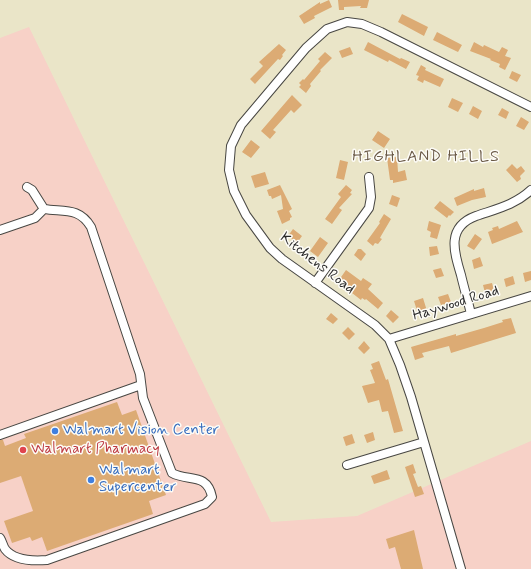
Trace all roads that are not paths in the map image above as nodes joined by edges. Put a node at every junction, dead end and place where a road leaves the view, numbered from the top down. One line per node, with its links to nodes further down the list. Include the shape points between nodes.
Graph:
1 (531, 107): 7 (street, Kitchens Road, via 362,24 347,22 327,29 306,48 241,125 231,146 229,170 234,190 246,215 270,248)
2 (368, 178): 7 (street, via 371,198 369,208)
3 (28, 187): 5 (street)
4 (531, 190): 9 (street, via 516,202 474,216 463,223 456,232 454,253)
5 (44, 208): 6 (street, via 35,218); 11 (street, via 80,214 91,227 140,374)
6 (0, 230)
7 (315, 283): 10 (street, Kitchens Road, via 375,325)
8 (531, 296): 9 (street, Haywood Road)
9 (471, 314): 10 (street, Haywood Road)
10 (389, 339): 13 (street, Kitchens Road, via 400,365)
11 (141, 385): 12 (street); 15 (street, via 143,398 172,473 179,477 196,478 205,483 212,497 205,504 47,560 33,561 12,556 5,550)
12 (0, 435)
13 (424, 442): 14 (street); 16 (street, Kitchens Road)
14 (347, 465)
15 (0, 538)
16 (461, 569)

